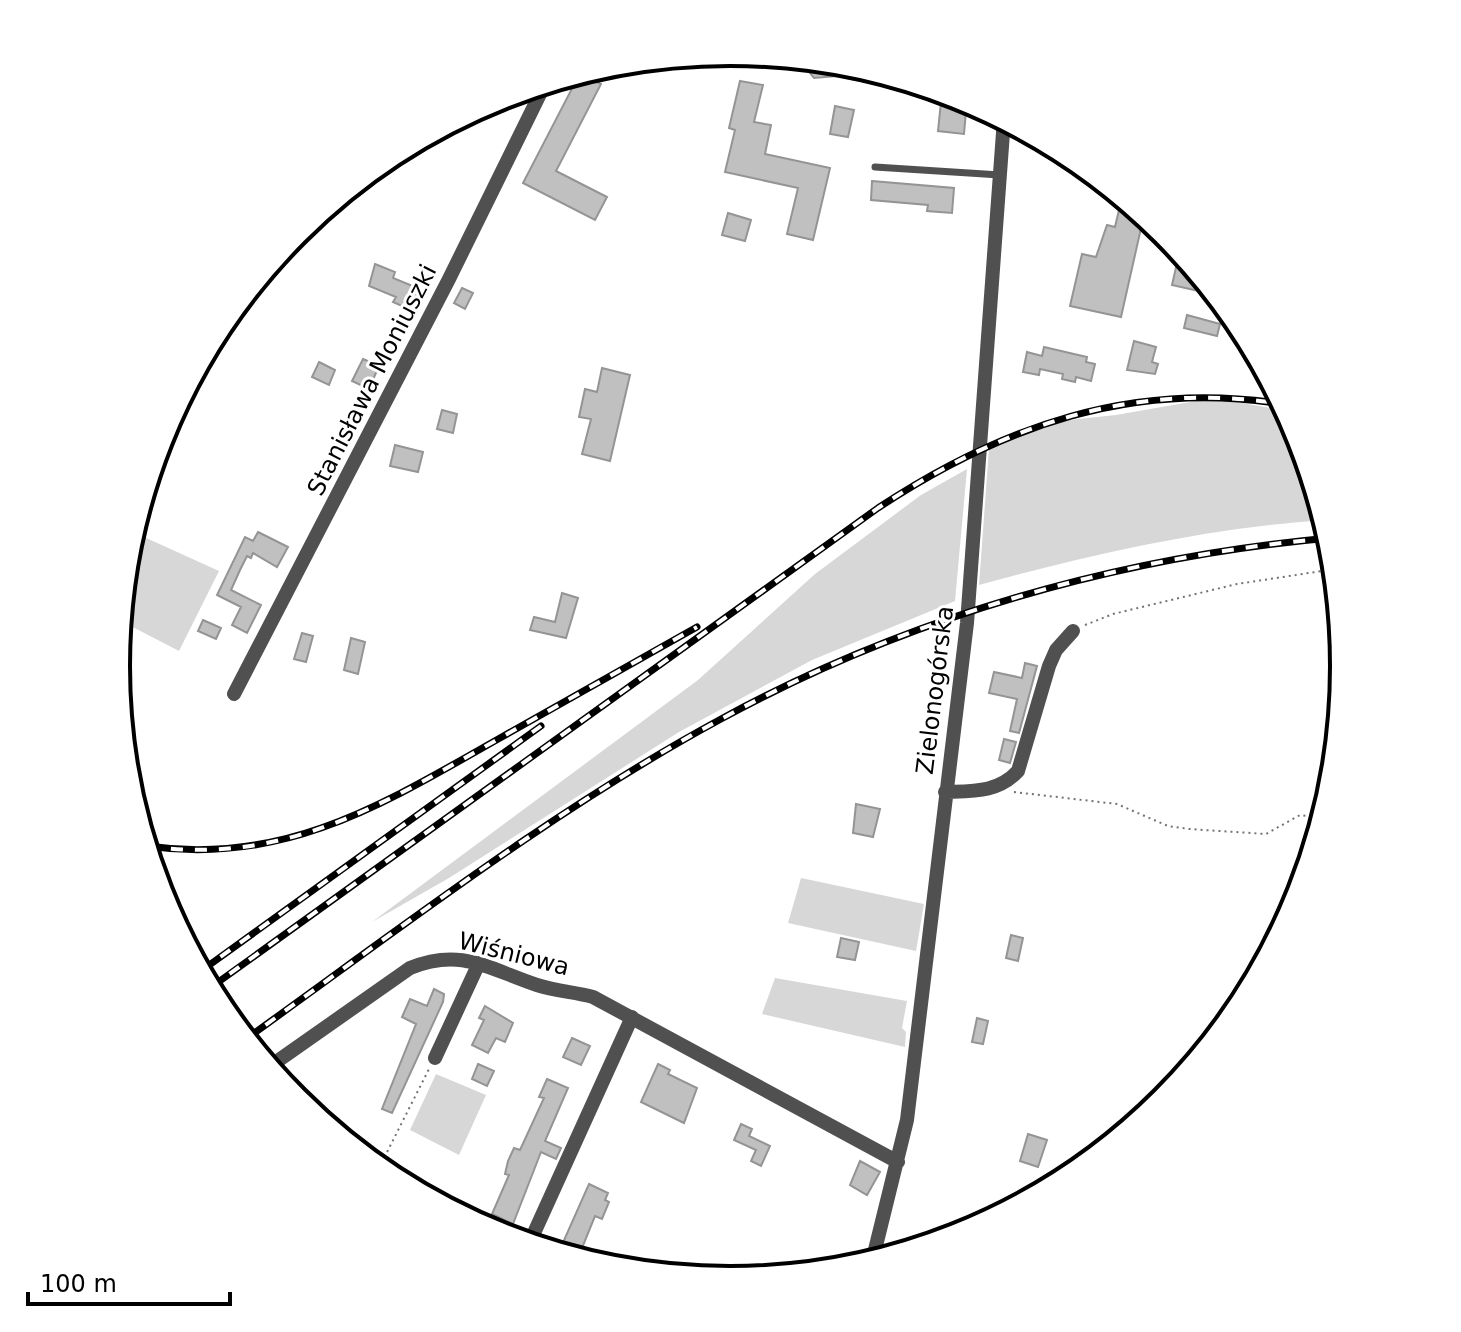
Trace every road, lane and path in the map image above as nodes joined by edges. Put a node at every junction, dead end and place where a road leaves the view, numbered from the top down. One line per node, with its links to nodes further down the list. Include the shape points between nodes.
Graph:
1 (538, 98): 7 (street, Stanisława Moniuszki)
2 (1003, 132): 4 (street, Zielonogórska)
3 (875, 167): 4 (lane)
4 (1000, 175): 9 (street, Zielonogórska, via 967,623)
5 (1322, 571): 6 (path, via 1237,584 1113,614)
6 (1073, 631): 8 (street, via 1049,666 1023,763 1008,782)
7 (234, 694)
8 (989, 790): 9 (street); 10 (path, via 1117,804 1168,826 1189,829 1266,834 1300,815)
9 (945, 792): 16 (street, Zielonogórska)
10 (1311, 816)
11 (479, 963): 12 (street, Wiśniowa, via 541,987 593,997); 13 (street); 14 (street, Wiśniowa, via 431,959 410,968)
12 (632, 1017): 16 (street, Wiśniowa); 17 (street)
13 (435, 1058): 15 (path)
14 (278, 1061)
15 (385, 1156)
16 (898, 1162): 18 (street, Zielonogórska)
17 (534, 1233)
18 (876, 1248)

